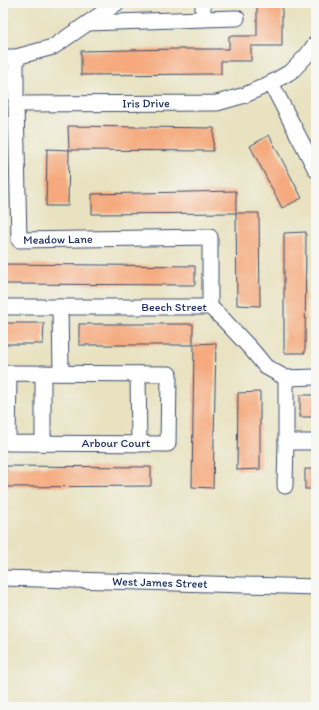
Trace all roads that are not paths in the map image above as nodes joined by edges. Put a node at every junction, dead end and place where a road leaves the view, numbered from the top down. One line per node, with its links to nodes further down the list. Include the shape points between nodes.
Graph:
1 (117, 3): 5 (street)
2 (203, 3): 4 (street)
3 (237, 18): 4 (street)
4 (203, 19): 5 (street)
5 (88, 23): 7 (street, via 53,47)
6 (316, 43): 8 (street, Iris Drive, via 292,71)
7 (10, 57): 9 (street, Meadow Lane)
8 (271, 83): 9 (street, Iris Drive, via 245,95 217,103); 10 (street)
9 (16, 104): 13 (street, Meadow Lane, via 19,240 210,237)
10 (315, 167)
11 (3, 307): 12 (street, Beech Street)
12 (60, 307): 13 (street, Beech Street); 15 (street)
13 (210, 307): 18 (street, Beech Street, via 266,367)
14 (44, 373): 15 (street, Arbour Court); 21 (street); 21 (street, Arbour Court, via 8,373 8,443)
15 (61, 373): 16 (street, Arbour Court)
16 (138, 374): 22 (street); 22 (street, Arbour Court, via 169,374 168,444)
17 (316, 377): 18 (street)
18 (286, 378): 19 (street)
19 (286, 442): 20 (street); 23 (street)
20 (316, 442)
21 (43, 443): 22 (street, Arbour Court)
22 (139, 444)
23 (285, 486)
24 (3, 578): 25 (street, West James Street)
25 (316, 588)

